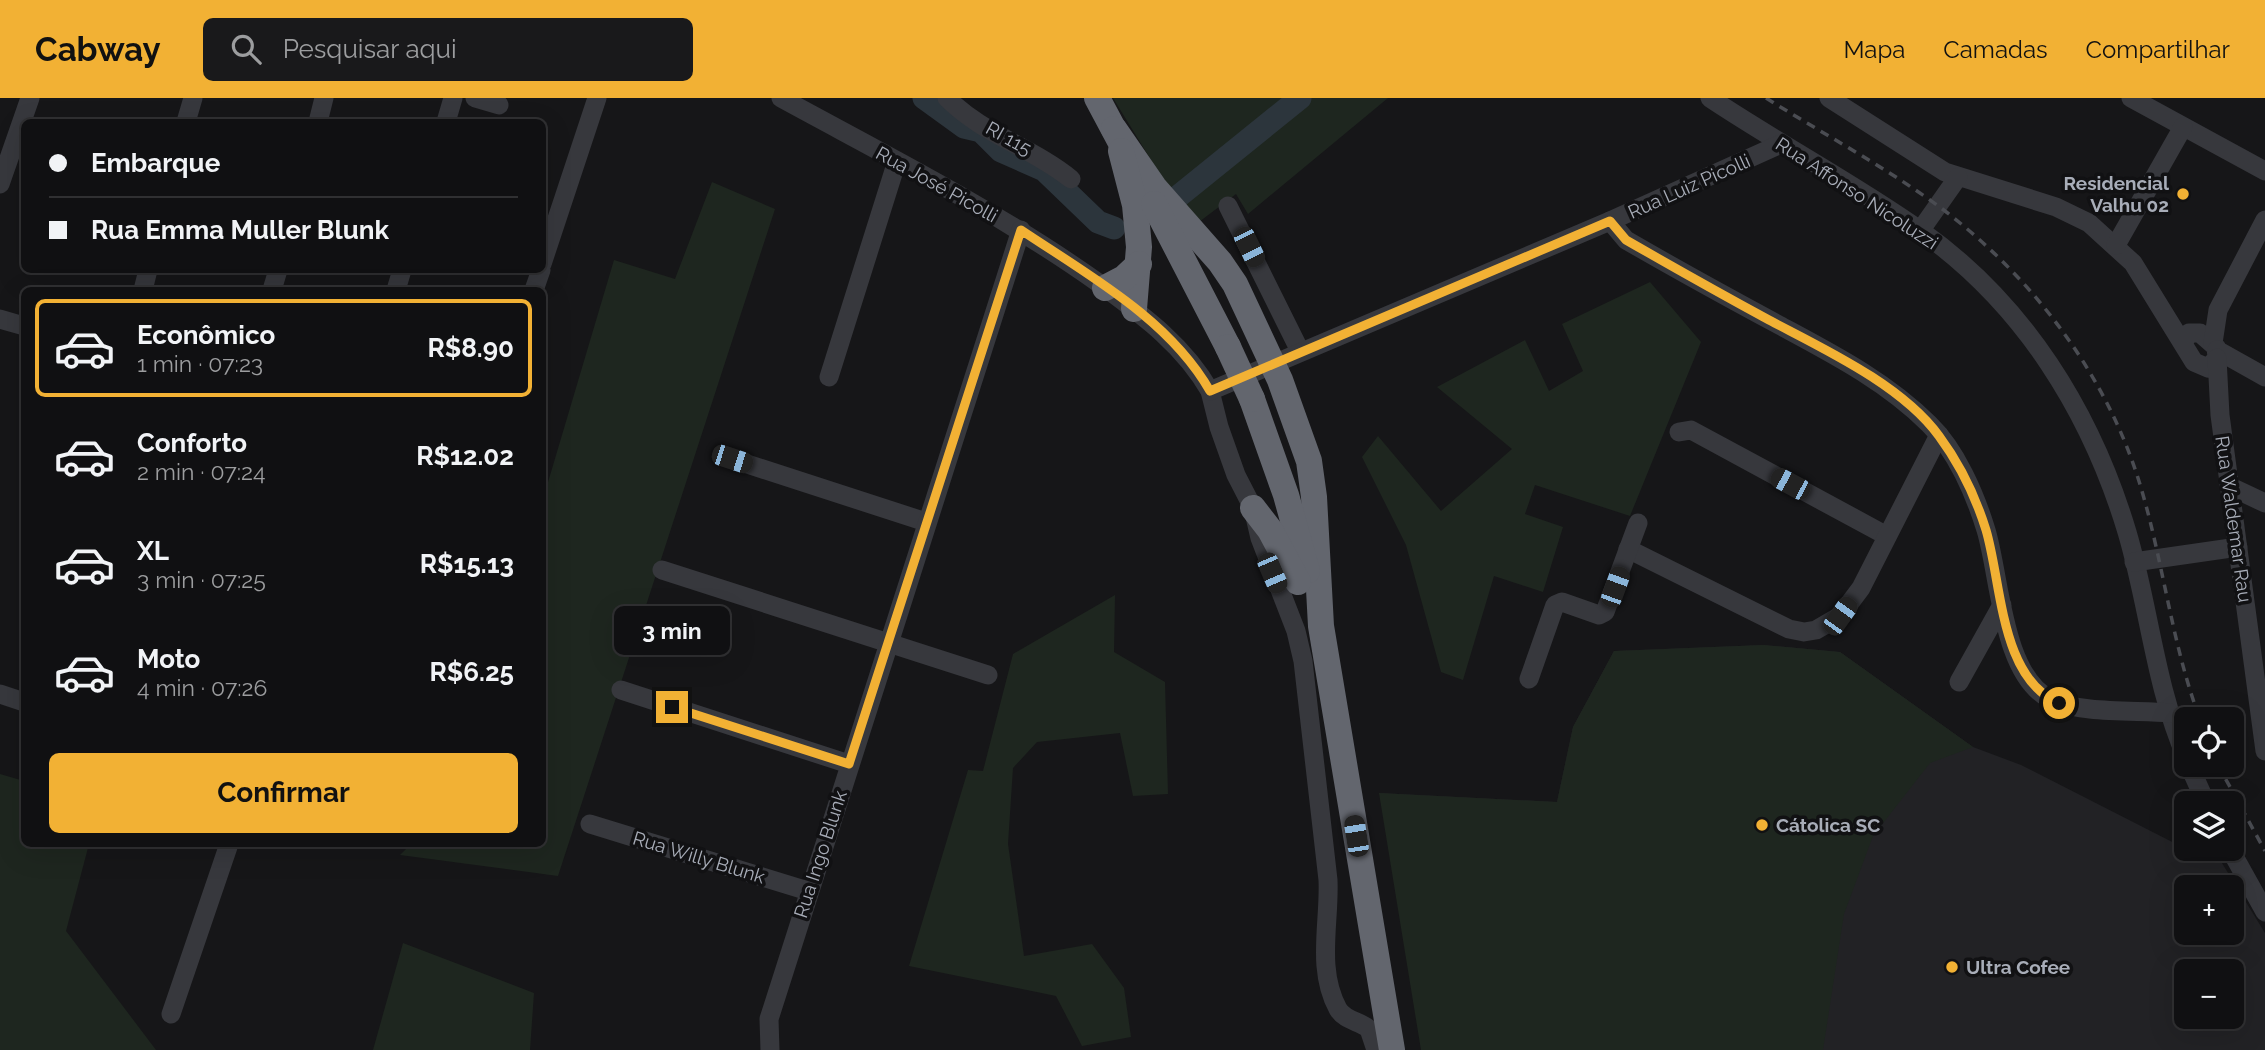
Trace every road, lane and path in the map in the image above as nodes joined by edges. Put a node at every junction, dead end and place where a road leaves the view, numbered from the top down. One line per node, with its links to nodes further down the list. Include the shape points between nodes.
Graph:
1 (30, 98): 15 (street)
2 (192, 98): 16 (street)
3 (324, 98): 17 (street)
4 (453, 98): 18 (street)
5 (475, 98): 14 (street)
6 (597, 98): 35 (street)
7 (781, 98): 23 (street, Rua José Picolli)
8 (947, 98): 26 (street, RI 115)
9 (1097, 98): 21 (highway)
10 (1710, 98): 22 (street, Rua Affonso Nicoluzzi)
11 (1829, 98): 13 (street)
12 (2131, 98): 20 (street)
13 (1852, 104): 25 (street, via 1936,167)
14 (499, 105)
15 (23, 119)
16 (187, 119)
17 (319, 119)
18 (447, 119)
19 (21, 124): 27 (street)
20 (2183, 127): 24 (street); 33 (street)
21 (1114, 130): 36 (highway, via 1135,205); 45 (highway, via 1154,187 1227,273); 63 (highway, bridge, via 1252,399 1286,495)
22 (1781, 144): 30 (street, Rua Luiz Picolli); 32 (street, Rua Affonso Nicoluzzi)
23 (897, 161): 31 (street, Rua José Picolli); 46 (street)
24 (2265, 171)
25 (1958, 177): 32 (street); 33 (street, via 2067,211)
26 (1071, 179)
27 (0, 184)
28 (1228, 206): 43 (street)
29 (2265, 220): 34 (street)
30 (1610, 221): 43 (street, Rua Luiz Picolli); 50 (street, via 1626,240 1876,382)
31 (1021, 230): 37 (street, Rua José Picolli); 55 (street, Rua Ingo Blunk)
32 (1920, 230): 60 (street, Rua Affonso Nicoluzzi, via 1999,300 2050,364 2091,437)
33 (2116, 245): 42 (street)
34 (2258, 251): 39 (street)
35 (546, 252)
36 (1139, 264): 37 (highway); 38 (highway)
37 (1105, 288): 38 (street, Rua José Picolli)
38 (1134, 309): 48 (street, Rua José Picolli, via 1183,351)
39 (2218, 310): 42 (street); 44 (street, Rua Waldemar Rau)
40 (0, 319): 41 (street)
41 (21, 325)
42 (2190, 335): 44 (street); 44 (street)
43 (1300, 351): 45 (street, Rua Luiz Picolli)
44 (2212, 358): 47 (street); 52 (street, Rua Waldemar Rau)
45 (1272, 362): 48 (street, Rua Luiz Picolli); 63 (highway, via 1309,461 1314,497)
46 (829, 377)
47 (2265, 377)
48 (1210, 391): 54 (street, Rua José Picolli, via 1236,475)
49 (1679, 432): 57 (street, via 1690,430)
50 (1939, 435): 57 (street); 62 (street, via 1986,529)
51 (732, 459): 55 (street)
52 (2229, 486): 53 (street); 58 (street, Rua Waldemar Rau)
53 (2265, 503)
54 (1253, 508): 63 (highway, via 1270,530)
55 (926, 522): 64 (street, Rua Ingo Blunk)
56 (1638, 523): 59 (street)
57 (1887, 537): 59 (street, via 1861,588 1840,616 1804,632 1789,629)
58 (2238, 547): 60 (street); 74 (street, Rua Waldemar Rau)
59 (1629, 549): 66 (street, via 1605,612 1599,615 1562,601 1555,606)
60 (2134, 562): 72 (street, Rua Affonso Nicoluzzi)
61 (663, 570): 64 (street)
62 (2002, 606): 67 (street); 72 (street, via 2027,677 2047,698 2076,706)
63 (1312, 625): 82 (highway); 82 (street, via 1308,695 1328,880 1325,954 1329,982 1339,1010 1352,1021)
64 (888, 644): 65 (street); 75 (street, Rua Ingo Blunk)
65 (988, 675)
66 (1529, 679)
67 (1959, 682)
68 (621, 690): 75 (street)
69 (0, 694): 70 (street)
70 (21, 701)
71 (2077, 713): 72 (street)
72 (2171, 716): 73 (street, Rua Affonso Nicoluzzi)
73 (2174, 724)
74 (2265, 751)
75 (849, 764): 79 (street, Rua Ingo Blunk)
76 (590, 824): 79 (street, Rua Willy Blunk)
77 (228, 847): 81 (street)
78 (2237, 861): 80 (street)
79 (808, 891): 83 (street, Rua Ingo Blunk, via 769,1018)
80 (2265, 912)
81 (171, 1014)
82 (1375, 1023): 84 (street, via 1369,1030); 85 (highway)
83 (770, 1050)
84 (1376, 1050)
85 (1392, 1050)

